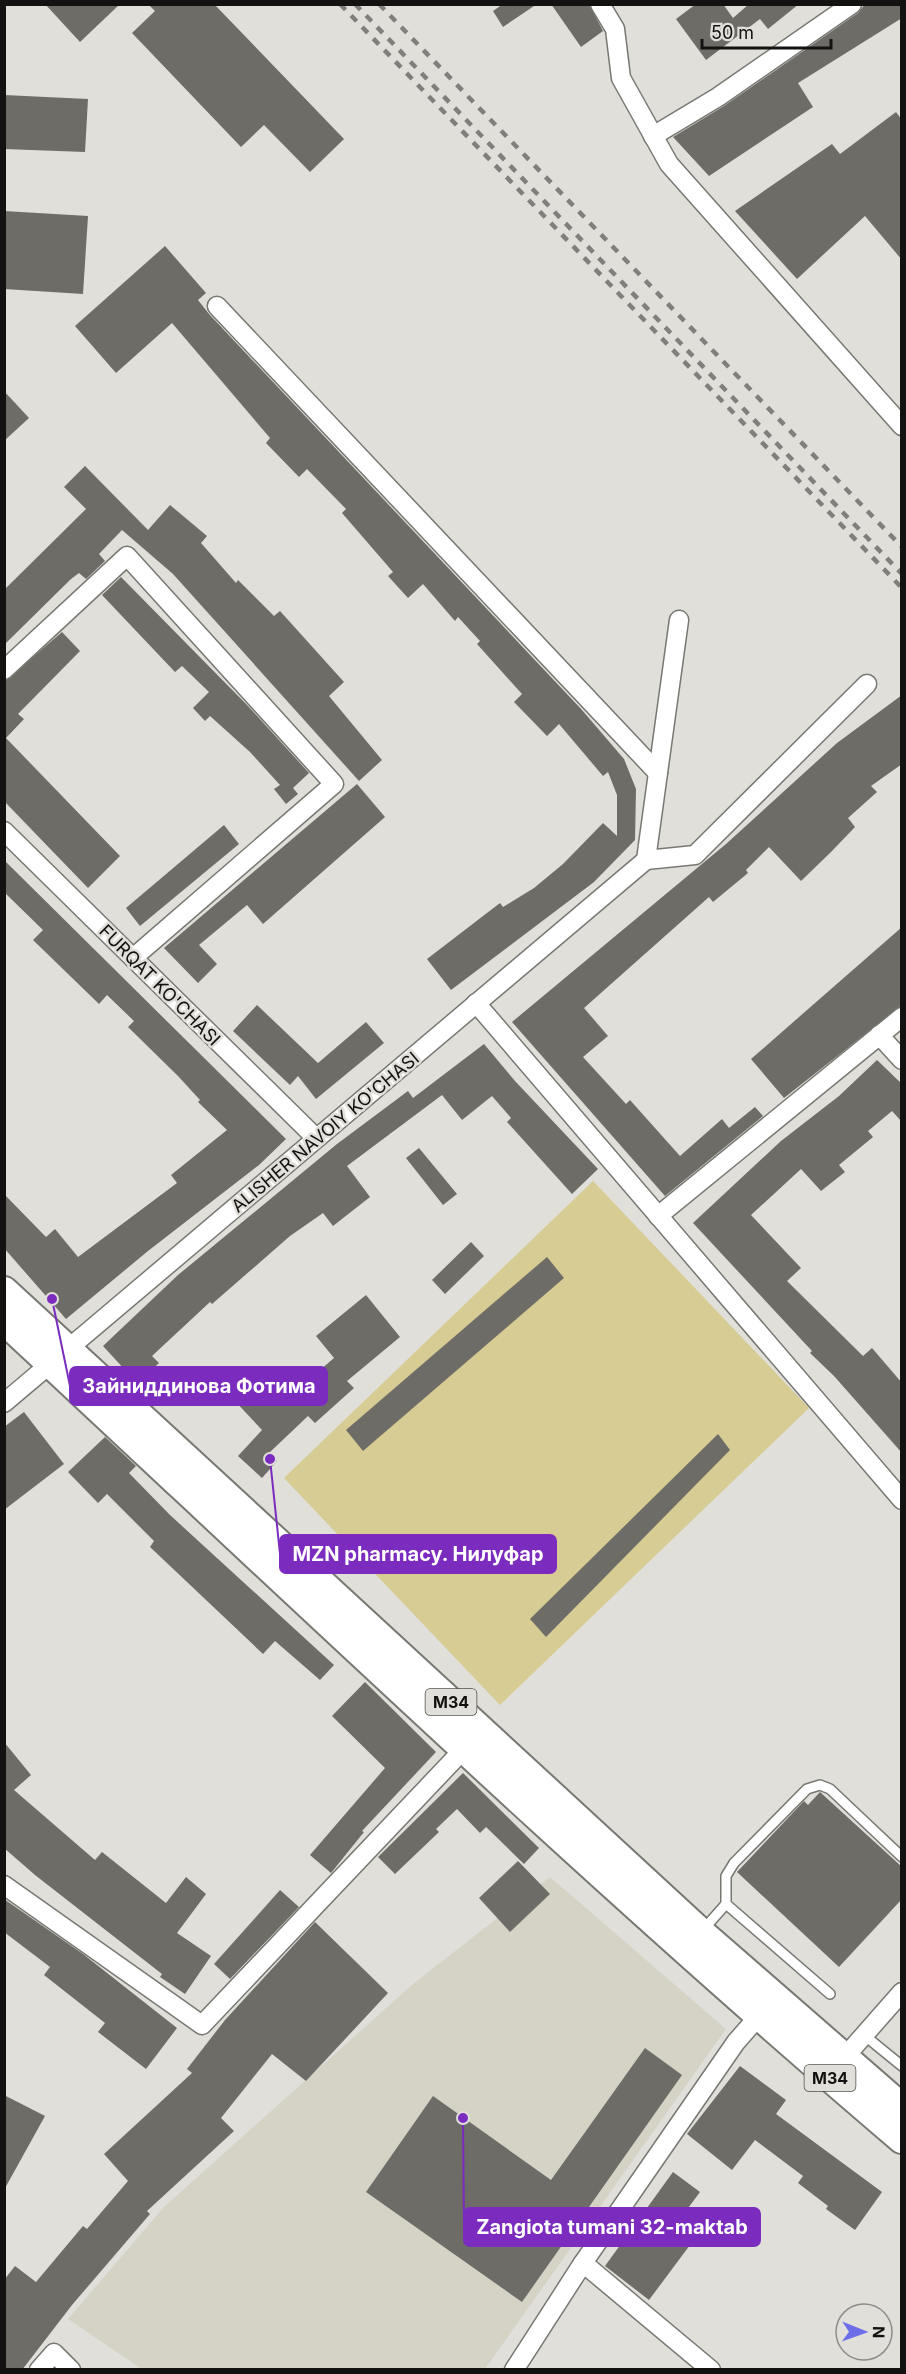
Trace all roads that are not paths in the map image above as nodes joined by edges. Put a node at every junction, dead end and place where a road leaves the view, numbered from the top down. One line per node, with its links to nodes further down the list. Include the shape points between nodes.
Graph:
1 (600, 4): 3 (street, via 615,29 621,78)
2 (852, 4): 3 (street, via 718,97)
3 (653, 136): 5 (street, via 669,164)
4 (217, 306): 9 (street)
5 (902, 426)
6 (679, 620): 9 (street)
7 (4, 670): 12 (street, via 127,556 334,784)
8 (867, 684): 11 (street, via 695,855)
9 (658, 773): 11 (street)
10 (4, 831): 12 (street, FURQAT KO'CHASI)
11 (646, 860): 13 (street, ALISHER NAVOIY KO'CHASI)
12 (133, 958): 17 (street, FURQAT KO'CHASI)
13 (476, 1003): 17 (street, ALISHER NAVOIY KO'CHASI); 18 (street)
14 (902, 1017): 15 (street)
15 (879, 1035): 16 (street); 18 (street)
16 (902, 1060)
17 (316, 1138): 21 (street, ALISHER NAVOIY KO'CHASI)
18 (658, 1216): 23 (street)
19 (4, 1291): 21 (main road, M34)
20 (4, 1320): 21 (main road, M34)
21 (60, 1357): 22 (street, ALISHER NAVOIY KO'CHASI); 24 (main road, M34); 28 (main road, M34)
22 (4, 1403)
23 (902, 1500)
24 (463, 1749): 26 (street, via 202,2025); 31 (main road, M34)
25 (902, 1857): 27 (lane, via 830,1789 820,1785 807,1789 734,1863 726,1876)
26 (4, 1886)
27 (726, 1904): 28 (lane); 30 (lane)
28 (700, 1932): 33 (main road, M34)
29 (902, 1992): 32 (street)
30 (830, 1994)
31 (758, 2017): 36 (main road, M34); 37 (street, via 736,2042)
32 (864, 2035): 33 (street); 34 (lane)
33 (843, 2059): 35 (main road, M34)
34 (902, 2066)
35 (902, 2108)
36 (902, 2139)
37 (583, 2263): 40 (street); 41 (street)
38 (39, 2370): 39 (street, via 54,2353)
39 (71, 2370)
40 (514, 2370)
41 (711, 2370)

